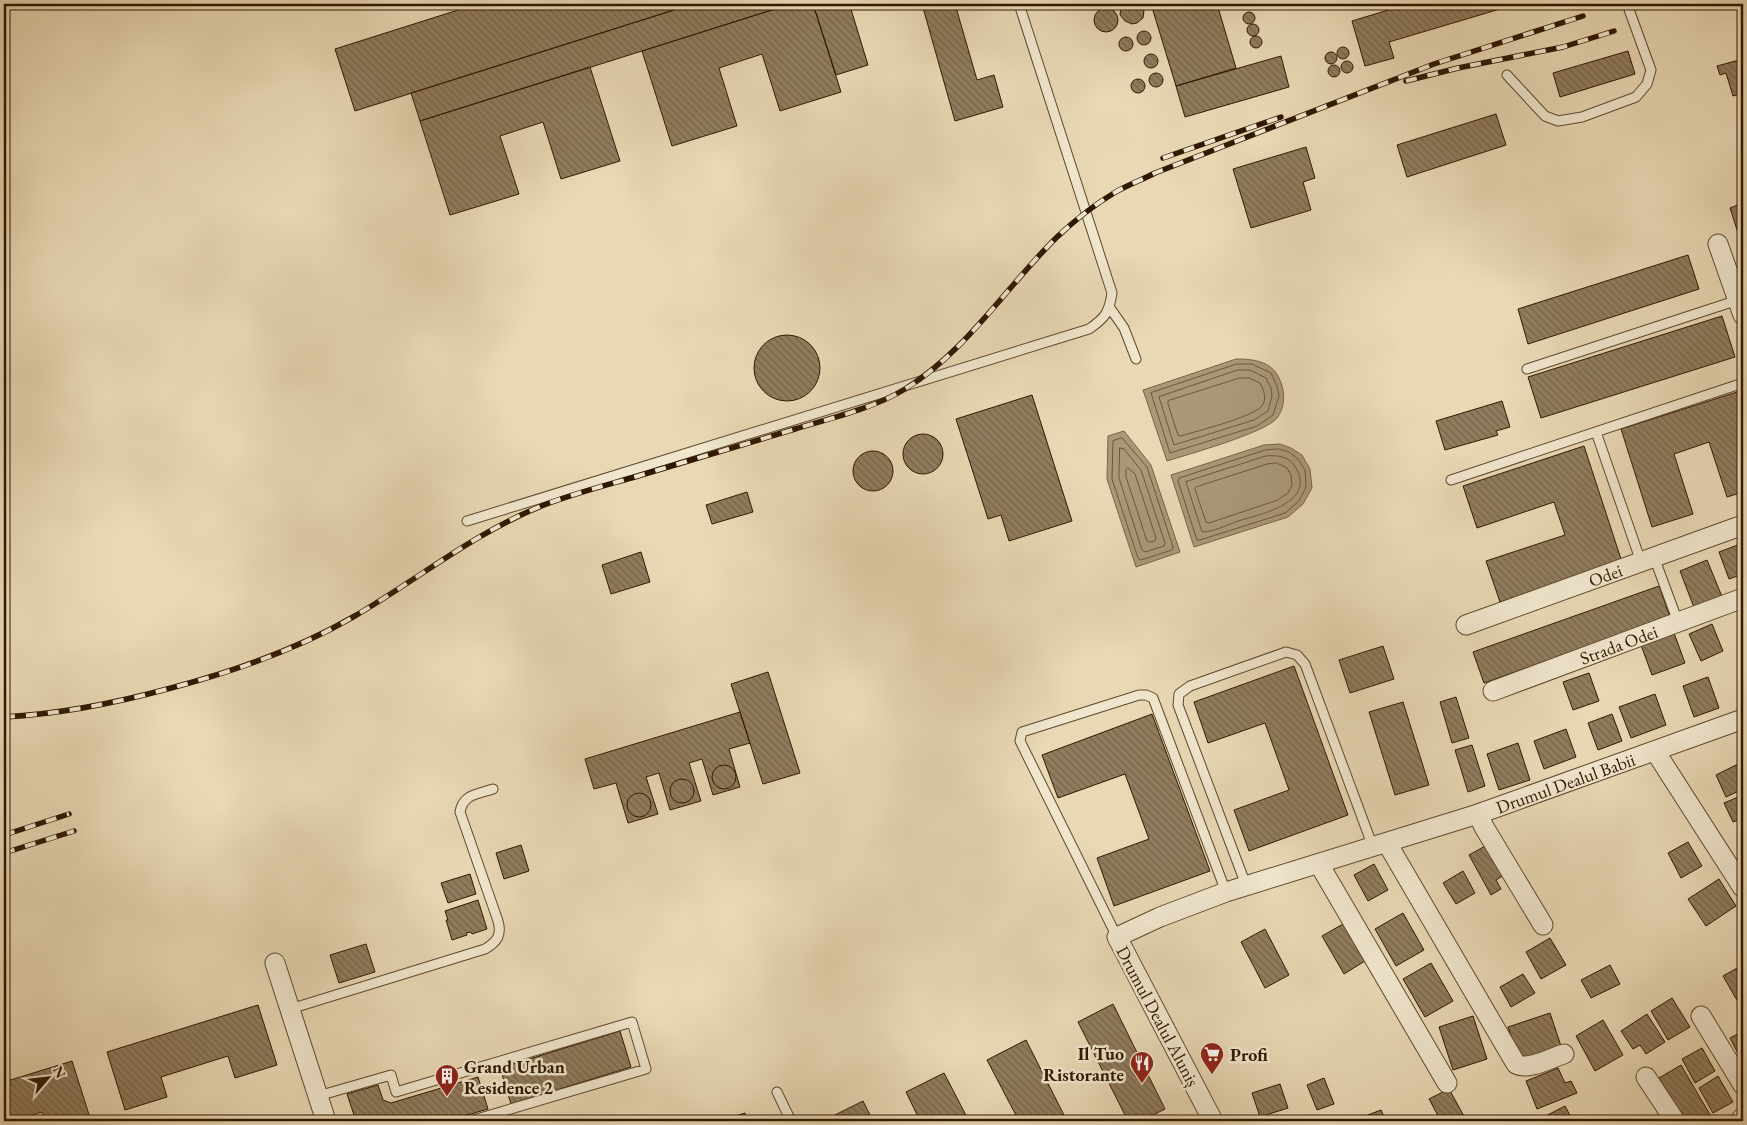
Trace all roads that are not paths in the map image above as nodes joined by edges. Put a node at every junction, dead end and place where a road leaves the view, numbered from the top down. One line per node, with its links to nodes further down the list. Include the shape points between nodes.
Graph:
1 (1019, 4): 5 (lane, via 1112,294)
2 (1627, 4): 3 (lane, via 1651,70 1648,84 1636,98 1582,117 1558,121 1545,116)
3 (1507, 75)
4 (1718, 244): 6 (street)
5 (1110, 308): 7 (lane, via 1124,328); 12 (lane, via 1103,319 1089,329)
6 (1741, 308): 8 (lane)
7 (1136, 359)
8 (1527, 368)
9 (1743, 383): 10 (lane)
10 (1596, 432): 11 (lane); 14 (lane)
11 (1451, 480)
12 (467, 521)
13 (1743, 525): 14 (street, Odei)
14 (1648, 560): 16 (lane); 17 (street, Odei)
15 (1743, 598): 16 (street, Strada Odei)
16 (1678, 622): 18 (street, Strada Odei)
17 (1466, 625)
18 (1492, 691)
19 (1743, 719): 20 (street, Drumul Dealul Babii)
20 (1655, 751): 22 (street, Drumul Dealul Babii); 26 (street)
21 (493, 789): 31 (lane, via 467,798 461,804 460,812 498,921 500,930 493,945)
22 (1478, 814): 23 (street, Drumul Dealul Babii); 28 (street)
23 (1380, 845): 24 (street, Drumul Dealul Babii); 25 (lane, via 1306,664 1297,655 1286,652 1190,686 1179,694 1178,705); 33 (street, via 1516,1064 1529,1066)
24 (1319, 864): 25 (street, Drumul Dealul Babii); 35 (street)
25 (1246, 885): 27 (street, Drumul Dealul Babii)
26 (1743, 888)
27 (1226, 892): 29 (street, Drumul Dealul Babii); 29 (lane, via 1153,698 1139,695 1022,732 1020,742)
28 (1543, 925)
29 (1117, 937): 43 (street, Drumul Dealul Aluniș)
30 (275, 963): 31 (street)
31 (290, 1009): 38 (street)
32 (1701, 1016): 36 (street)
33 (1564, 1054)
34 (1646, 1077): 44 (street)
35 (1447, 1084)
36 (1743, 1085)
37 (777, 1092): 42 (lane)
38 (318, 1096): 40 (street); 41 (lane, via 391,1075 396,1092 632,1022 646,1069)
39 (1743, 1117): 45 (street)
40 (326, 1121)
41 (470, 1121)
42 (791, 1121)
43 (1213, 1121)
44 (1675, 1121)
45 (1740, 1121)

